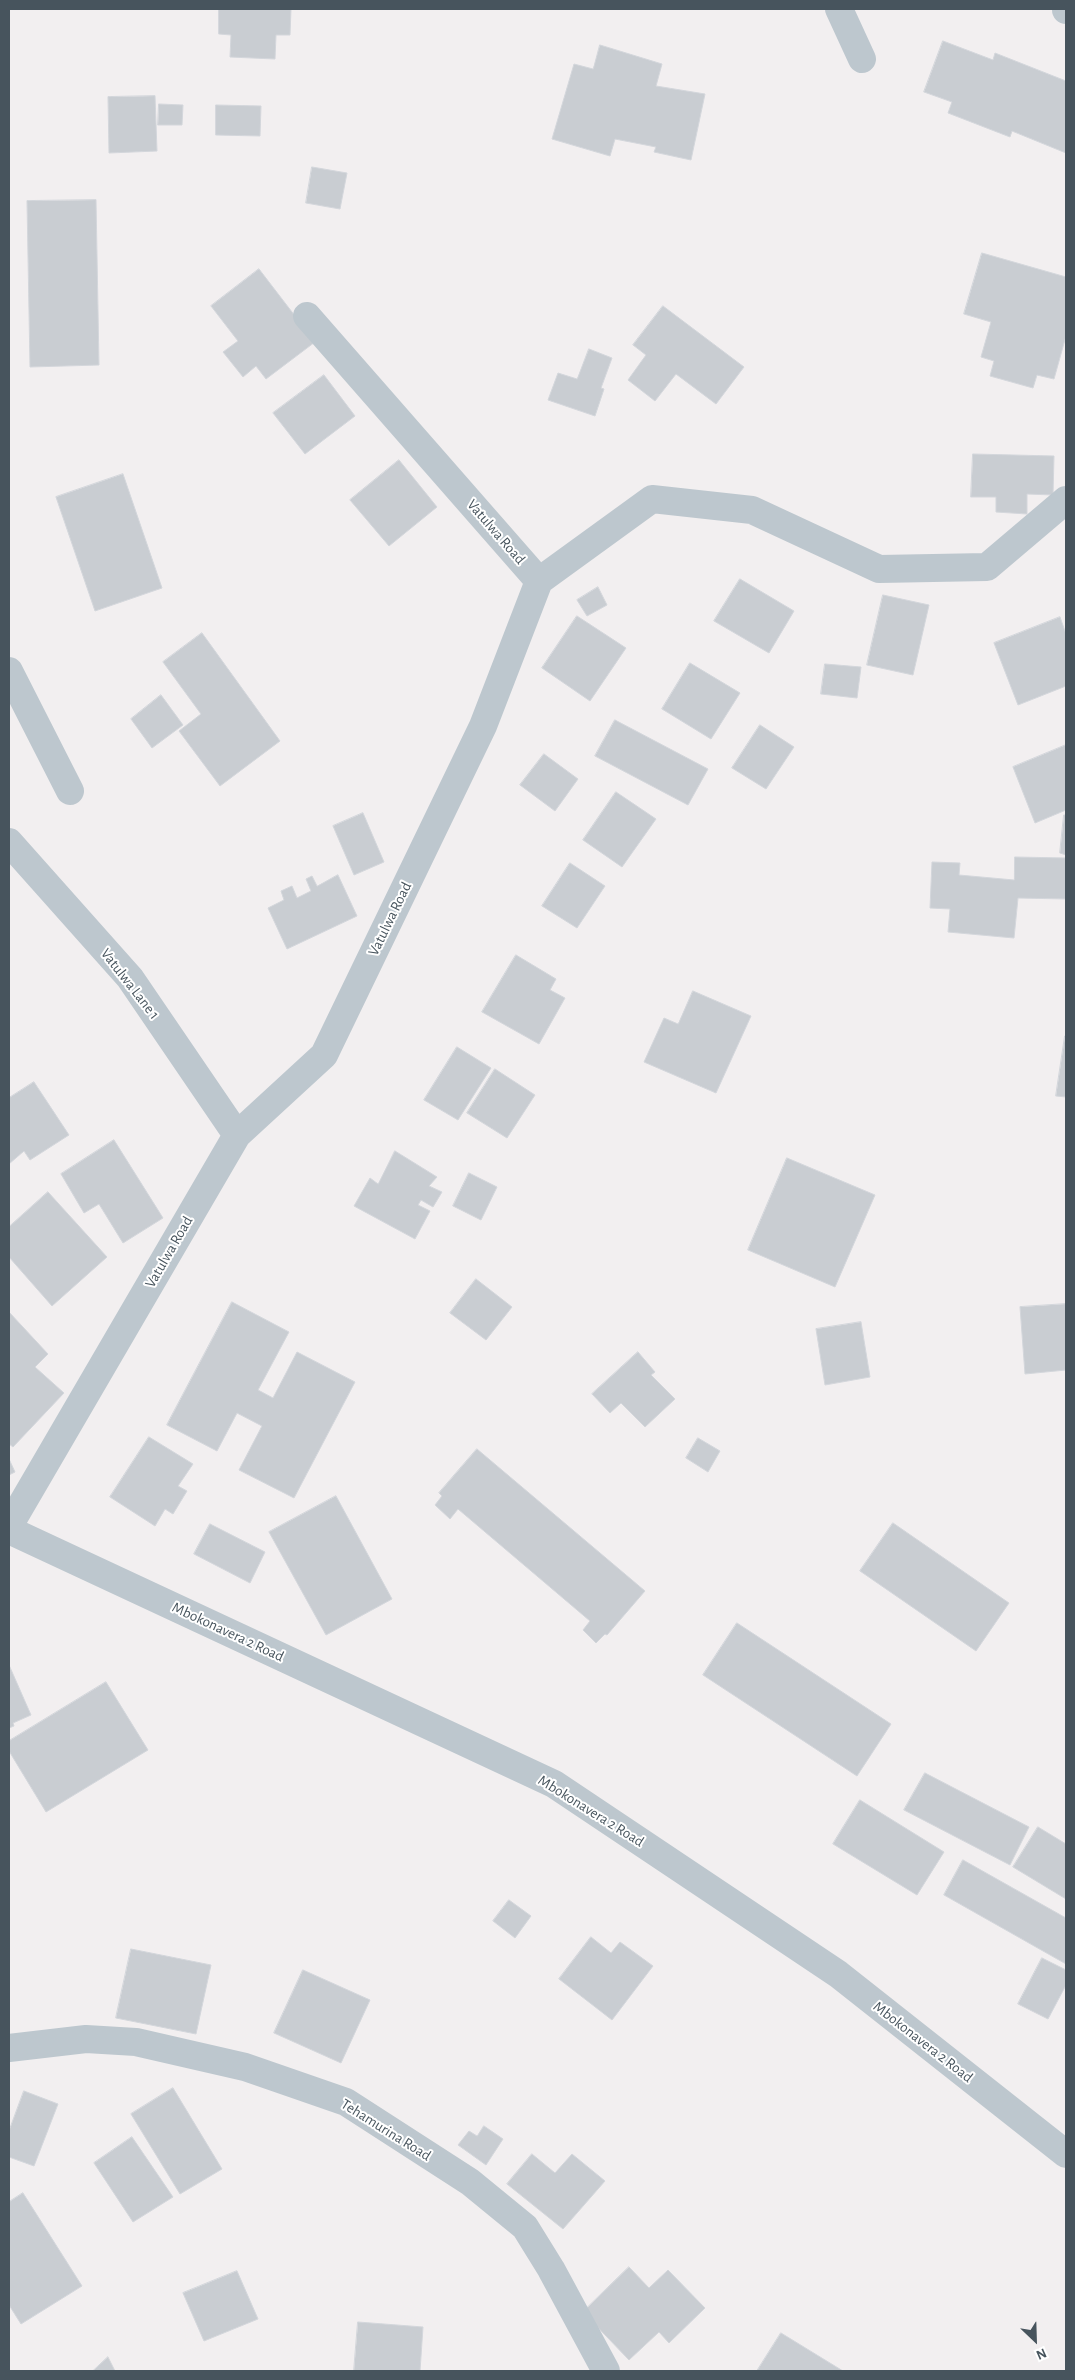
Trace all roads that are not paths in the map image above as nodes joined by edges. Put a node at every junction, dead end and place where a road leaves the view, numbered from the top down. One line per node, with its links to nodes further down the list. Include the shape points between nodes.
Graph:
1 (839, 9): 2 (street)
2 (862, 58)
3 (307, 316): 5 (street, Vatulwa Road)
4 (1066, 500): 5 (street, via 987,567 879,569 752,510 652,499)
5 (539, 581): 9 (street, Vatulwa Road, via 483,726 324,1055)
6 (9, 671): 7 (street)
7 (70, 791)
8 (9, 842): 9 (street, Vatulwa Lane 1, via 130,978)
9 (237, 1135): 10 (street, Vatulwa Road)
10 (9, 1528): 12 (street, Mbokonavera 2 Road, via 554,1784 838,1974)
11 (9, 2048): 13 (street, Tehamurina Road, via 86,2039 136,2042 245,2067 346,2102 470,2182 525,2227)
12 (1066, 2154)
13 (606, 2371)

